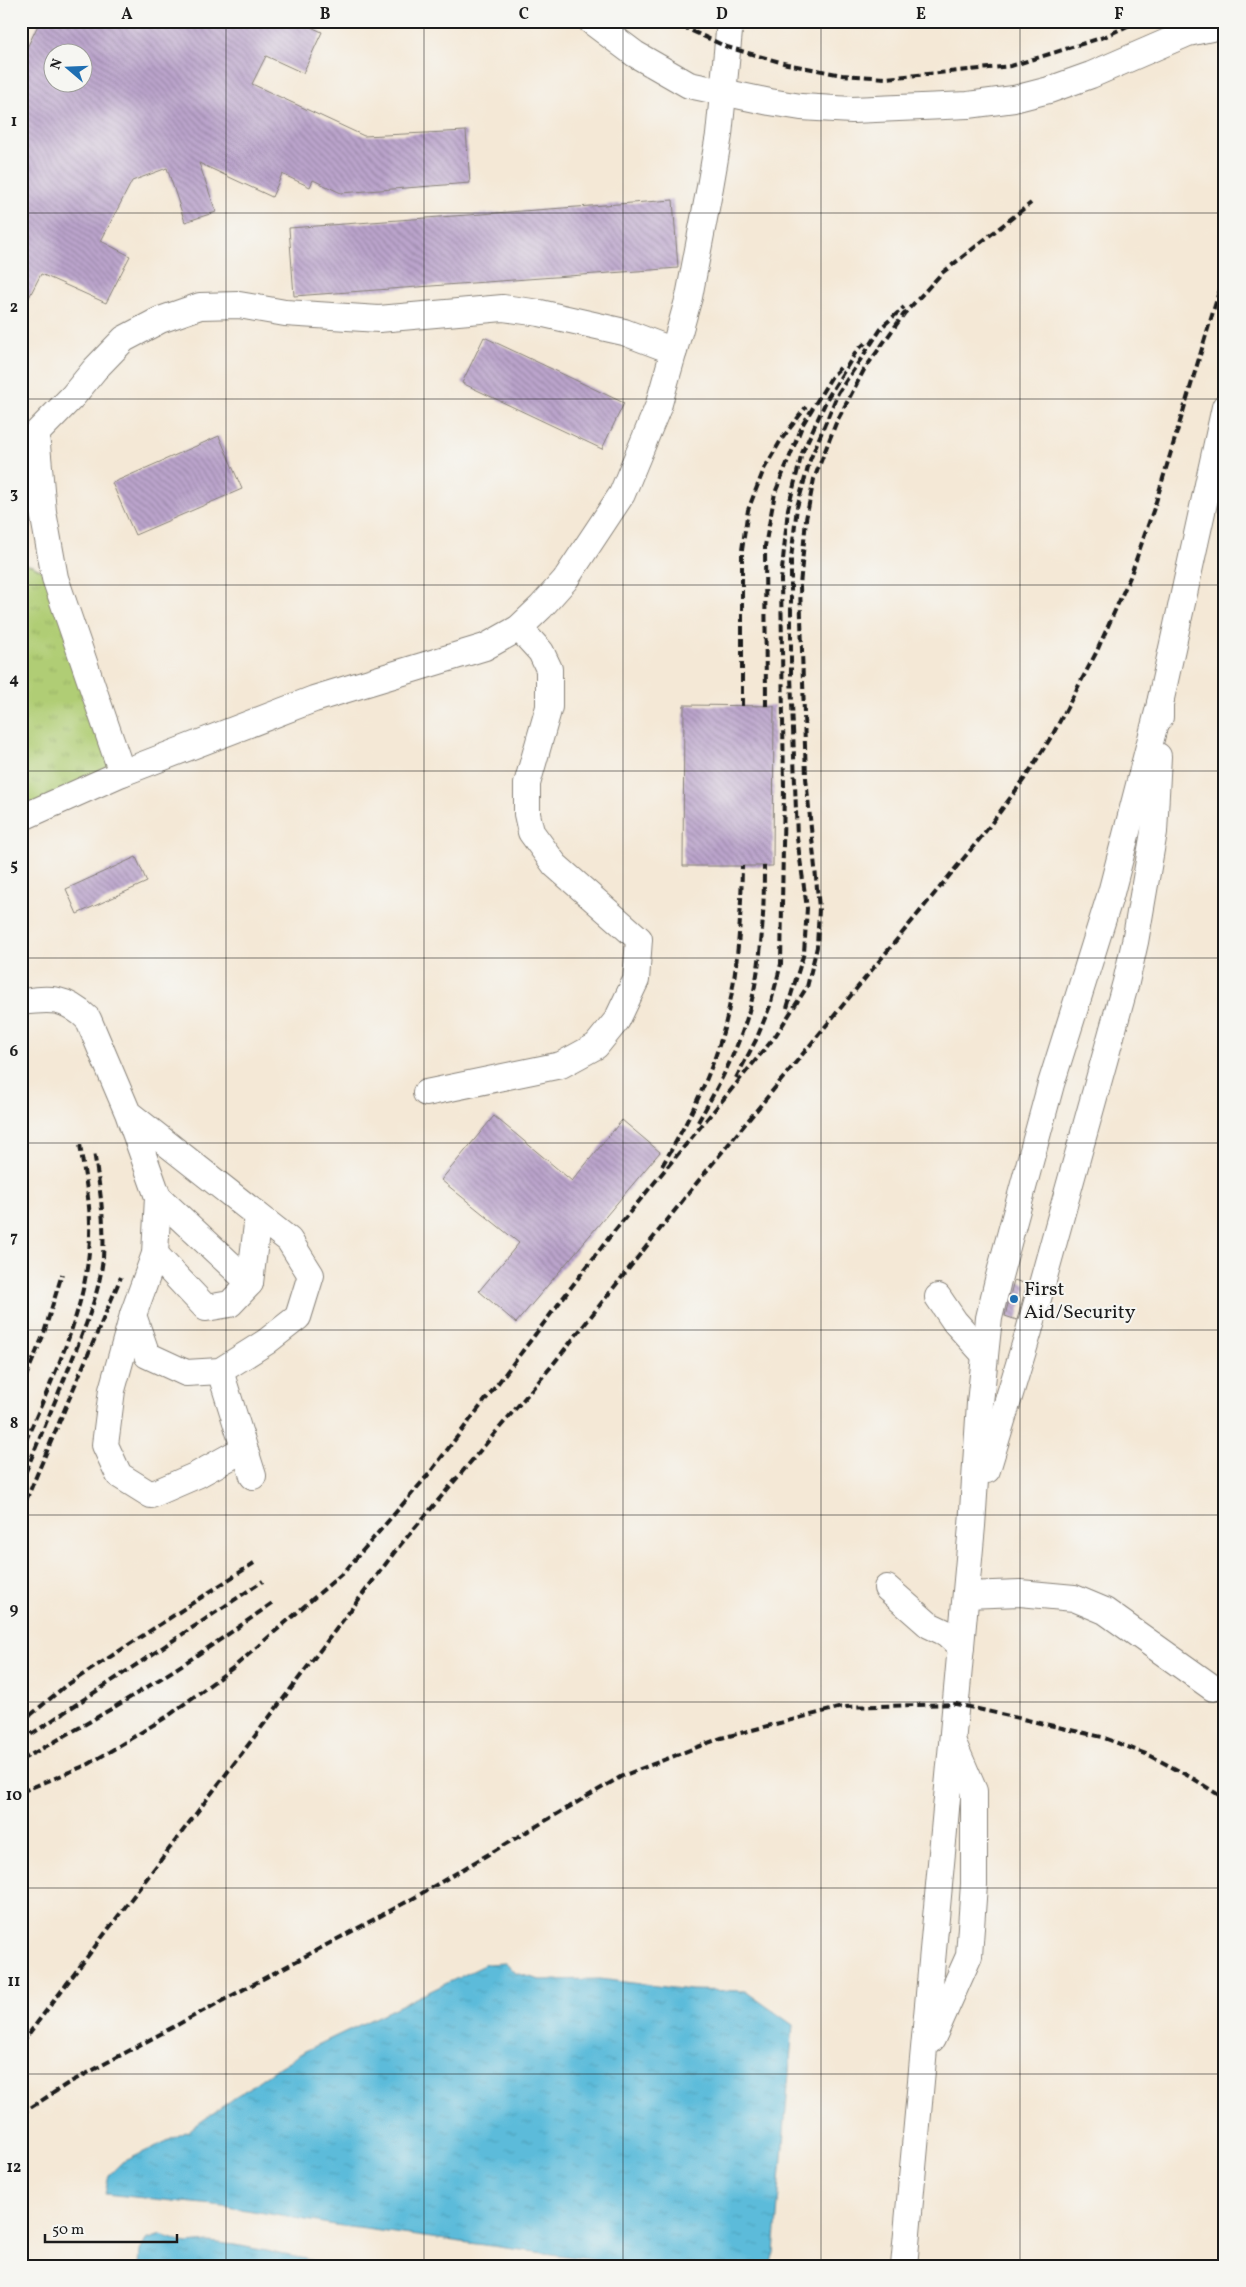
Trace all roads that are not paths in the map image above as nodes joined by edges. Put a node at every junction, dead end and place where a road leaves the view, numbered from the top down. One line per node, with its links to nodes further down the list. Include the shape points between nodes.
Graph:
1 (590, 21): 4 (street, via 635,54 689,85)
2 (730, 21): 4 (street)
3 (1225, 25): 4 (street, via 1188,33 1091,75 1014,99 968,105 852,110 801,107)
4 (723, 93): 5 (street, via 719,135 689,298)
5 (674, 350): 7 (street, via 624,332 503,308 379,319 285,313 239,305 200,306 160,320 124,339); 8 (street, via 658,407 622,494 565,580)
6 (1225, 407): 9 (street)
7 (28, 441): 10 (street, via 55,578)
8 (519, 628): 10 (street, via 485,648 314,699); 13 (street, via 541,652 549,669 549,707 528,784 527,814 531,832 555,865 640,939 636,980 617,1020 596,1046 561,1065)
9 (1161, 701): 21 (street, via 1111,893 1051,1084 998,1280); 25 (street, via 1154,832 1135,942 1111,1039)
10 (122, 773): 11 (street)
11 (21, 818)
12 (21, 1002): 14 (street, via 50,998 76,1007 88,1019)
13 (426, 1093)
14 (128, 1113): 15 (street); 16 (street)
15 (158, 1197): 17 (street); 18 (street)
16 (258, 1216): 18 (street); 22 (street, via 289,1240 311,1276 298,1317)
17 (155, 1254): 18 (street, via 206,1308 230,1304); 20 (street)
18 (250, 1282)
19 (938, 1297): 21 (street, via 955,1322)
20 (133, 1315): 22 (street, via 147,1355 186,1373); 23 (street, via 112,1390 104,1445 119,1476 151,1495)
21 (985, 1355): 25 (street)
22 (220, 1371): 23 (street)
23 (244, 1449): 24 (street)
24 (253, 1476)
25 (972, 1526): 27 (street)
26 (888, 1588): 28 (street, via 929,1625 946,1633)
27 (966, 1595): 28 (street); 29 (street, via 1020,1593 1074,1598 1105,1611)
28 (961, 1647): 30 (street)
29 (1213, 1688)
30 (952, 1742): 31 (street); 31 (street, via 974,1791 974,1884 969,1956)
31 (923, 2060): 32 (street)
32 (904, 2266)

